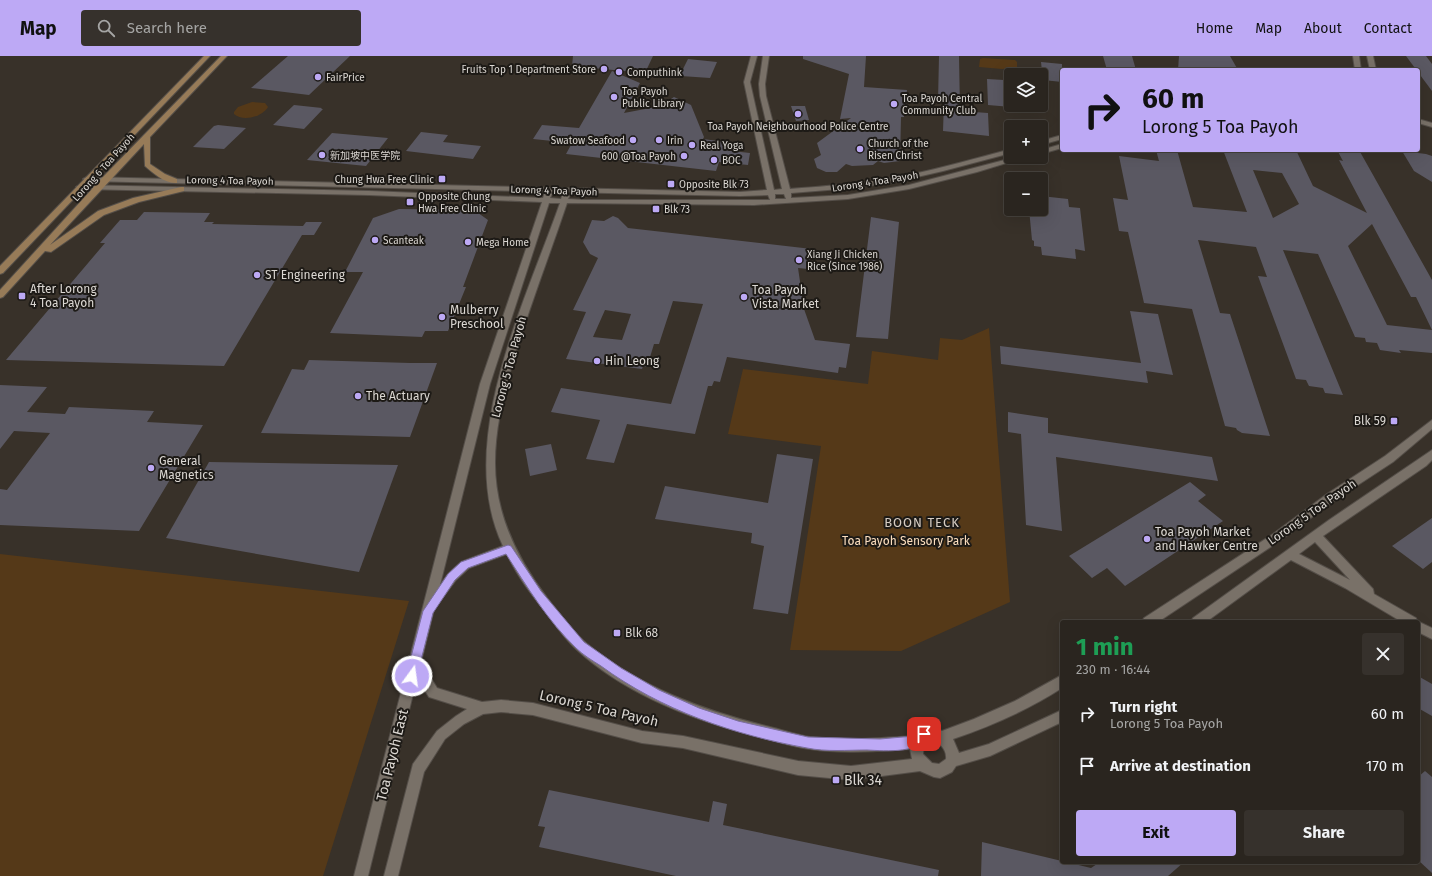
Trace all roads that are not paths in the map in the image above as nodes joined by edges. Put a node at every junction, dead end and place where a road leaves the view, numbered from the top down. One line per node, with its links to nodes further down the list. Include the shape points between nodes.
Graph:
1 (207, 56): 20 (main road, Lorong 6 Toa Payoh)
2 (224, 56): 13 (main road, Lorong 6 Toa Payoh)
3 (754, 56): 28 (street, via 747,82)
4 (766, 56): 27 (street, via 763,96)
5 (1356, 56): 7 (street)
6 (1370, 56): 8 (street)
7 (1358, 68)
8 (1373, 68)
9 (1420, 117): 10 (street)
10 (1432, 120)
11 (1420, 122): 12 (street)
12 (1432, 125)
13 (147, 136): 21 (main road, Lorong 6 Toa Payoh); 22 (main road, via 147,165)
14 (1060, 138): 15 (street)
15 (1048, 141)
16 (1060, 147): 17 (street)
17 (1048, 150)
18 (1004, 153): 27 (street, Lorong 4 Toa Payoh, via 891,181 822,190)
19 (1004, 163): 31 (street, Lorong 4 Toa Payoh, via 909,187 848,197)
20 (87, 179): 21 (street, Lorong 4 Toa Payoh); 23 (main road, Lorong 6 Toa Payoh)
21 (106, 179): 22 (street, Lorong 4 Toa Payoh); 24 (main road, Lorong 6 Toa Payoh)
22 (174, 181): 26 (street, Lorong 4 Toa Payoh)
23 (80, 187): 24 (street, Lorong 4 Toa Payoh); 34 (main road, Lorong 6 Toa Payoh)
24 (99, 188): 25 (street, Lorong 4 Toa Payoh); 33 (main road, Lorong 6 Toa Payoh)
25 (181, 189): 30 (street, Lorong 4 Toa Payoh); 33 (main road, via 129,202 101,213)
26 (550, 190): 29 (street, Lorong 4 Toa Payoh); 30 (street, Lorong 5 Toa Payoh)
27 (786, 191): 28 (street, Lorong 4 Toa Payoh); 31 (street)
28 (771, 192): 29 (street, Lorong 4 Toa Payoh); 32 (street)
29 (566, 196): 30 (street, Lorong 4 Toa Payoh); 32 (street, Lorong 4 Toa Payoh, via 668,203); 40 (street, Lorong 5 Toa Payoh, via 511,355 493,427 490,465 494,503)
30 (546, 200): 38 (street, Lorong 5 Toa Payoh, via 485,384)
31 (789, 201): 32 (street, Lorong 4 Toa Payoh)
32 (772, 202)
33 (27, 266): 35 (main road, Lorong 6 Toa Payoh)
34 (0, 271)
35 (0, 295)
36 (1432, 424): 44 (street, Lorong 5 Toa Payoh, via 1389,459 1277,538)
37 (1432, 454): 39 (street, Lorong 5 Toa Payoh)
38 (463, 470): 43 (street, Toa Payoh East)
39 (1316, 536): 41 (street, Lorong 5 Toa Payoh); 42 (street)
40 (508, 549): 43 (street, Toa Payoh East, via 465,565 452,577); 54 (street, Lorong 5 Toa Payoh, via 537,595 581,645 617,672 655,694 698,713 738,726 808,743 868,746)
41 (1290, 554): 42 (street); 45 (street, Lorong 5 Toa Payoh)
42 (1385, 606): 46 (street)
43 (428, 611): 49 (street, Toa Payoh East)
44 (1151, 620)
45 (1200, 620)
46 (1409, 620)
47 (1420, 627): 48 (street)
48 (1432, 634)
49 (415, 663): 51 (street, Lorong 5 Toa Payoh, via 433,692); 57 (street, Toa Payoh East)
50 (1060, 683): 53 (street, Lorong 5 Toa Payoh, via 1007,713)
51 (482, 708): 56 (street, Lorong 5 Toa Payoh, via 501,706 533,709 642,737 683,742 798,768 851,773); 58 (street, Lorong 5 Toa Payoh, via 460,720 441,735 418,769)
52 (1060, 717): 55 (street, Lorong 5 Toa Payoh, via 990,750)
53 (942, 737): 54 (street, Lorong 5 Toa Payoh, via 937,734 924,734); 55 (street, via 953,750)
54 (916, 742): 56 (street, via 915,753)
55 (952, 761): 56 (street, Lorong 5 Toa Payoh, via 950,766 940,771 927,769)
56 (921, 764)
57 (361, 876)
58 (391, 876)

